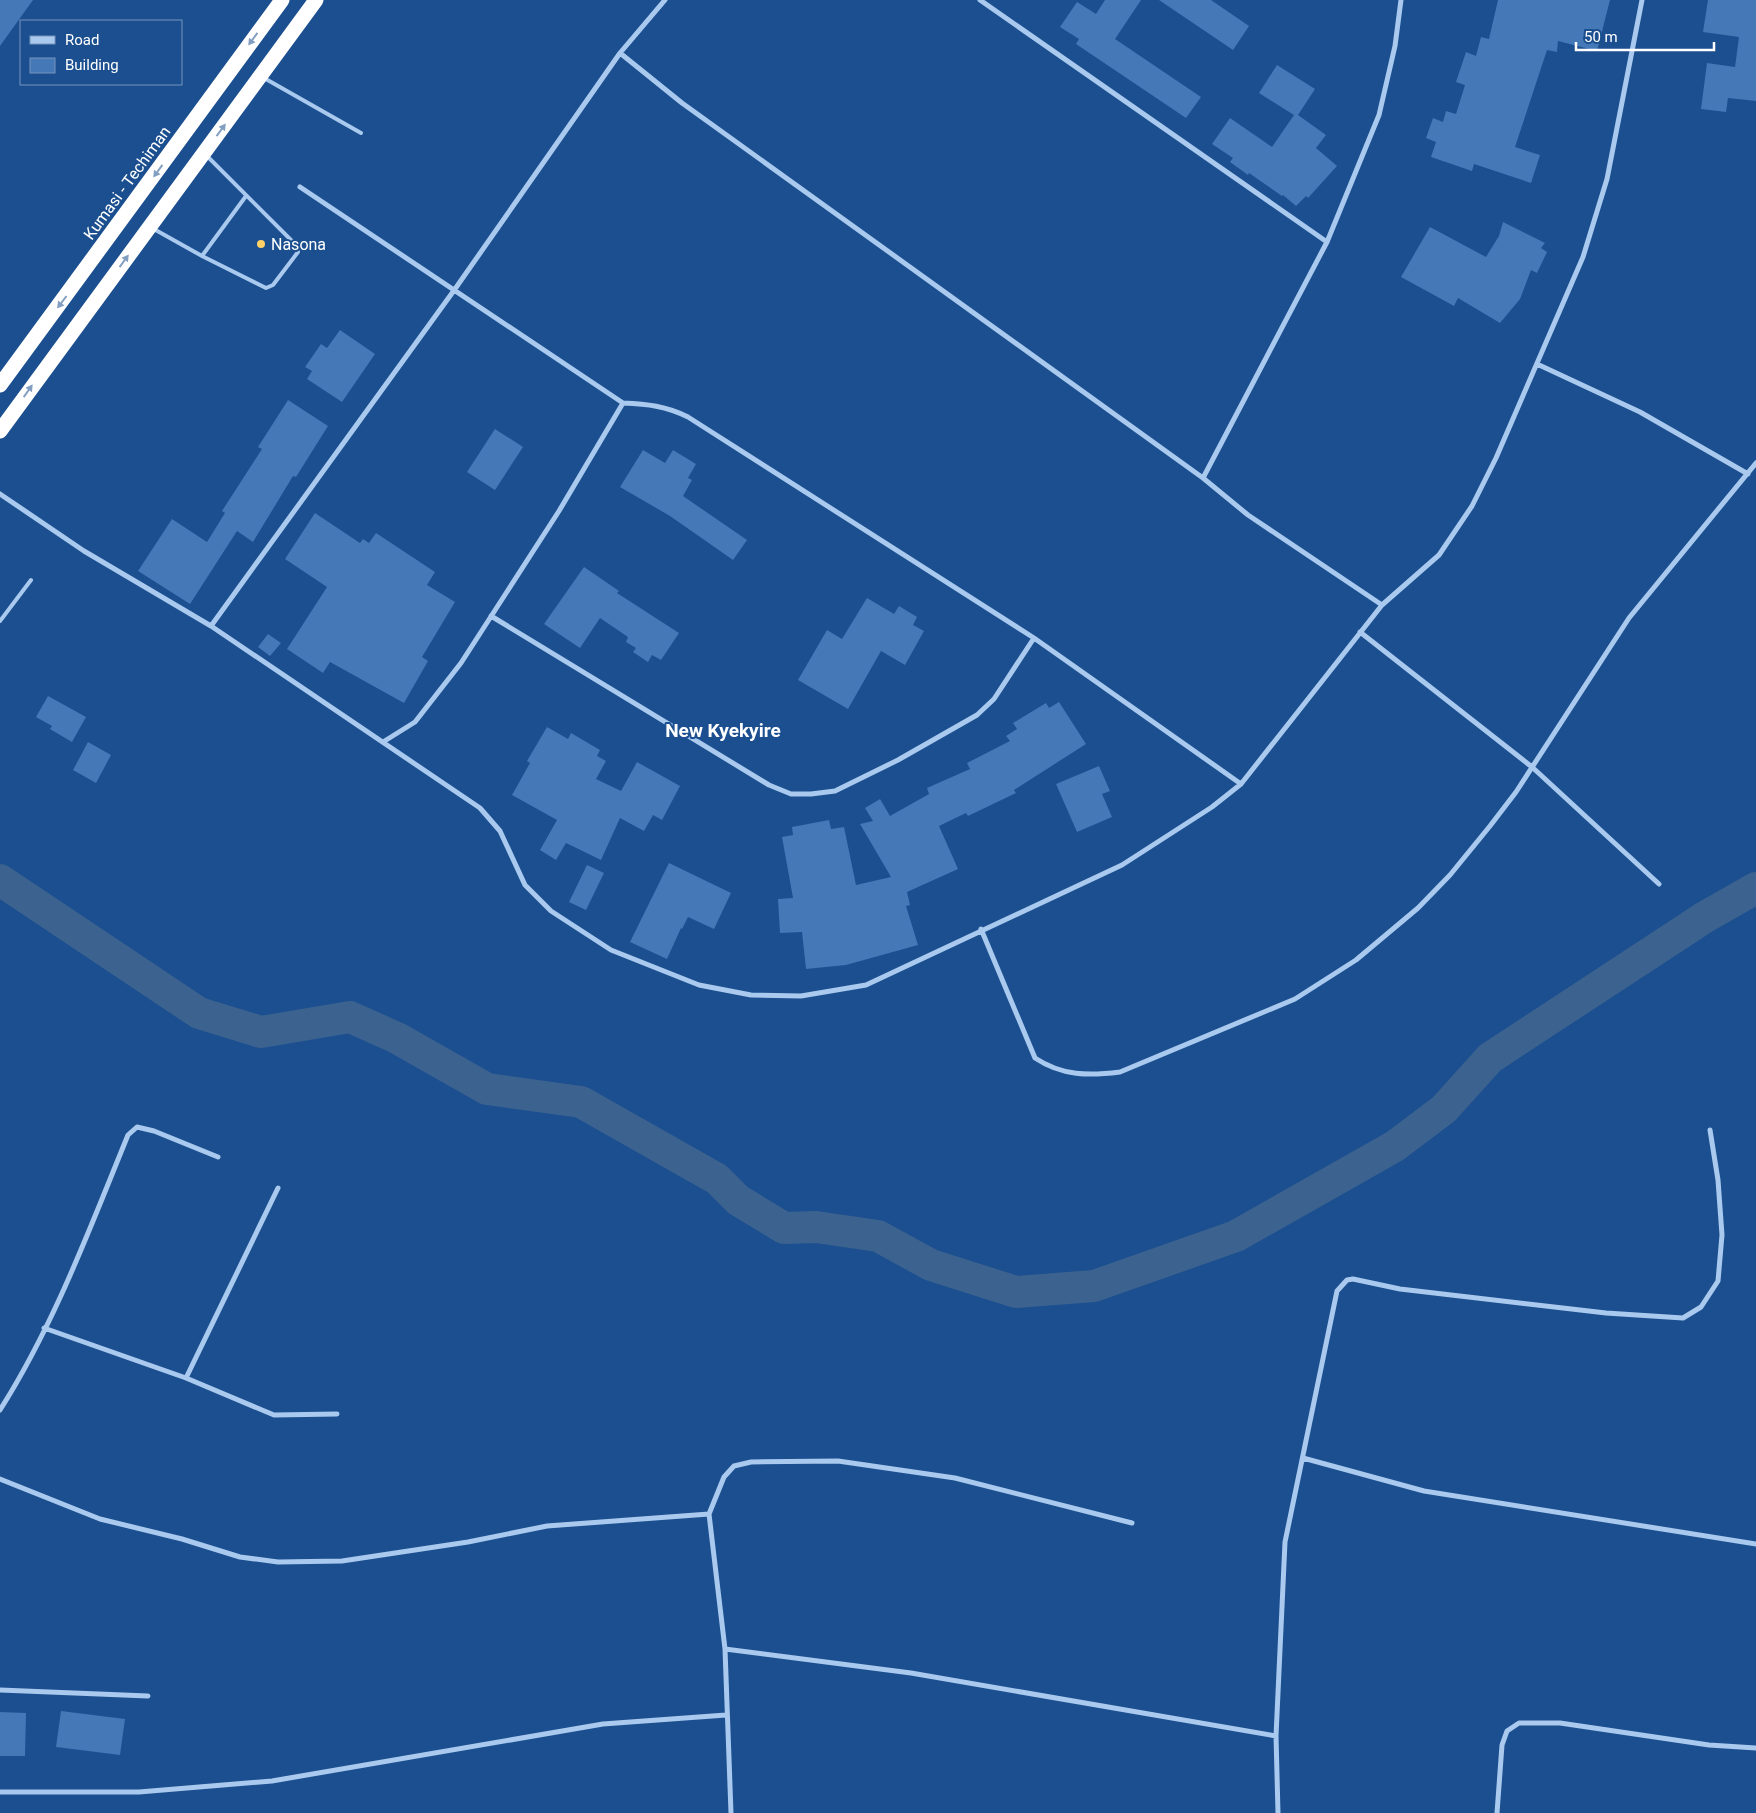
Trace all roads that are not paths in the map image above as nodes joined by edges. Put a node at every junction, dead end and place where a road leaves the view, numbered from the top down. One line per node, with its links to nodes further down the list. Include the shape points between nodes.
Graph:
1 (282, 0): 19 (highway, Kumasi - Techiman, one-way to 19)
2 (316, 0): 9 (highway)
3 (656, 0): 7 (street)
4 (980, 0): 15 (street)
5 (1402, 0): 15 (street, via 1379,115)
6 (1642, 0): 18 (street, via 1607,179 1583,258)
7 (663, 2): 8 (street)
8 (620, 53): 17 (street); 24 (street, via 810,197)
9 (260, 76): 10 (lane); 11 (highway, one-way to 9)
10 (361, 133)
11 (204, 152): 13 (lane); 14 (highway)
12 (300, 186): 17 (street)
13 (246, 196): 16 (lane); 16 (lane, via 296,245 298,252 266,288)
14 (149, 227): 16 (lane); 21 (highway, one-way to 14)
15 (1327, 242): 24 (street)
16 (202, 256)
17 (455, 289): 20 (street); 30 (street)
18 (1538, 364): 23 (street, via 1640,412); 27 (street, via 1472,506 1439,555)
19 (0, 386)
20 (623, 403): 28 (street); 32 (street, via 652,404 688,417)
21 (0, 431)
22 (1756, 463): 23 (street)
23 (1748, 474): 34 (street, via 1629,618)
24 (1203, 478): 27 (street, via 1248,515)
25 (0, 494): 30 (street, via 84,551)
26 (32, 580): 29 (lane)
27 (1382, 605): 31 (street)
28 (492, 616): 32 (street, via 769,785 790,794 835,790 898,760 977,715 994,698); 33 (street, via 461,663 415,722)
29 (0, 621)
30 (211, 626): 33 (street)
31 (1360, 632): 34 (street); 35 (street)
32 (1034, 638): 35 (street)
33 (383, 742): 37 (street, via 480,808 500,832 525,885 551,911 611,950 699,986 751,995 801,996 833,992 866,985)
34 (1532, 767): 36 (street); 37 (street, via 1450,875 1418,908 1356,960 1295,998 1120,1072 1071,1073 1049,1067 1036,1058)
35 (1241, 784): 37 (street, via 1212,807 1122,865)
36 (1658, 884)
37 (981, 929)
38 (1710, 1130): 45 (street, via 1722,1235 1718,1281 1701,1307 1683,1318 1606,1313 1347,1280 1337,1291 1334,1303)
39 (218, 1157): 41 (street, via 154,1131 137,1127 128,1135 86,1238)
40 (278, 1188): 42 (street)
41 (44, 1328): 42 (street); 43 (street)
42 (186, 1378): 44 (street, via 274,1415)
43 (0, 1410)
44 (337, 1414)
45 (1303, 1458): 49 (street, via 1434,1493); 54 (street, via 1285,1542)
46 (0, 1479): 47 (street, via 100,1519 240,1557 278,1562 342,1562 547,1526)
47 (708, 1514): 48 (street, via 724,1477 734,1466 751,1462 838,1461 955,1478); 50 (street)
48 (1132, 1523)
49 (1756, 1544)
50 (726, 1649): 53 (street); 54 (street, via 911,1673)
51 (0, 1690): 52 (street)
52 (148, 1696)
53 (726, 1715): 56 (street, via 603,1724 272,1781 138,1792); 57 (street)
54 (1276, 1736): 58 (street)
55 (1756, 1748): 59 (street, via 1709,1745 1560,1723 1519,1723 1507,1731 1502,1745)
56 (0, 1792)
57 (731, 1813)
58 (1278, 1813)
59 (1497, 1813)

